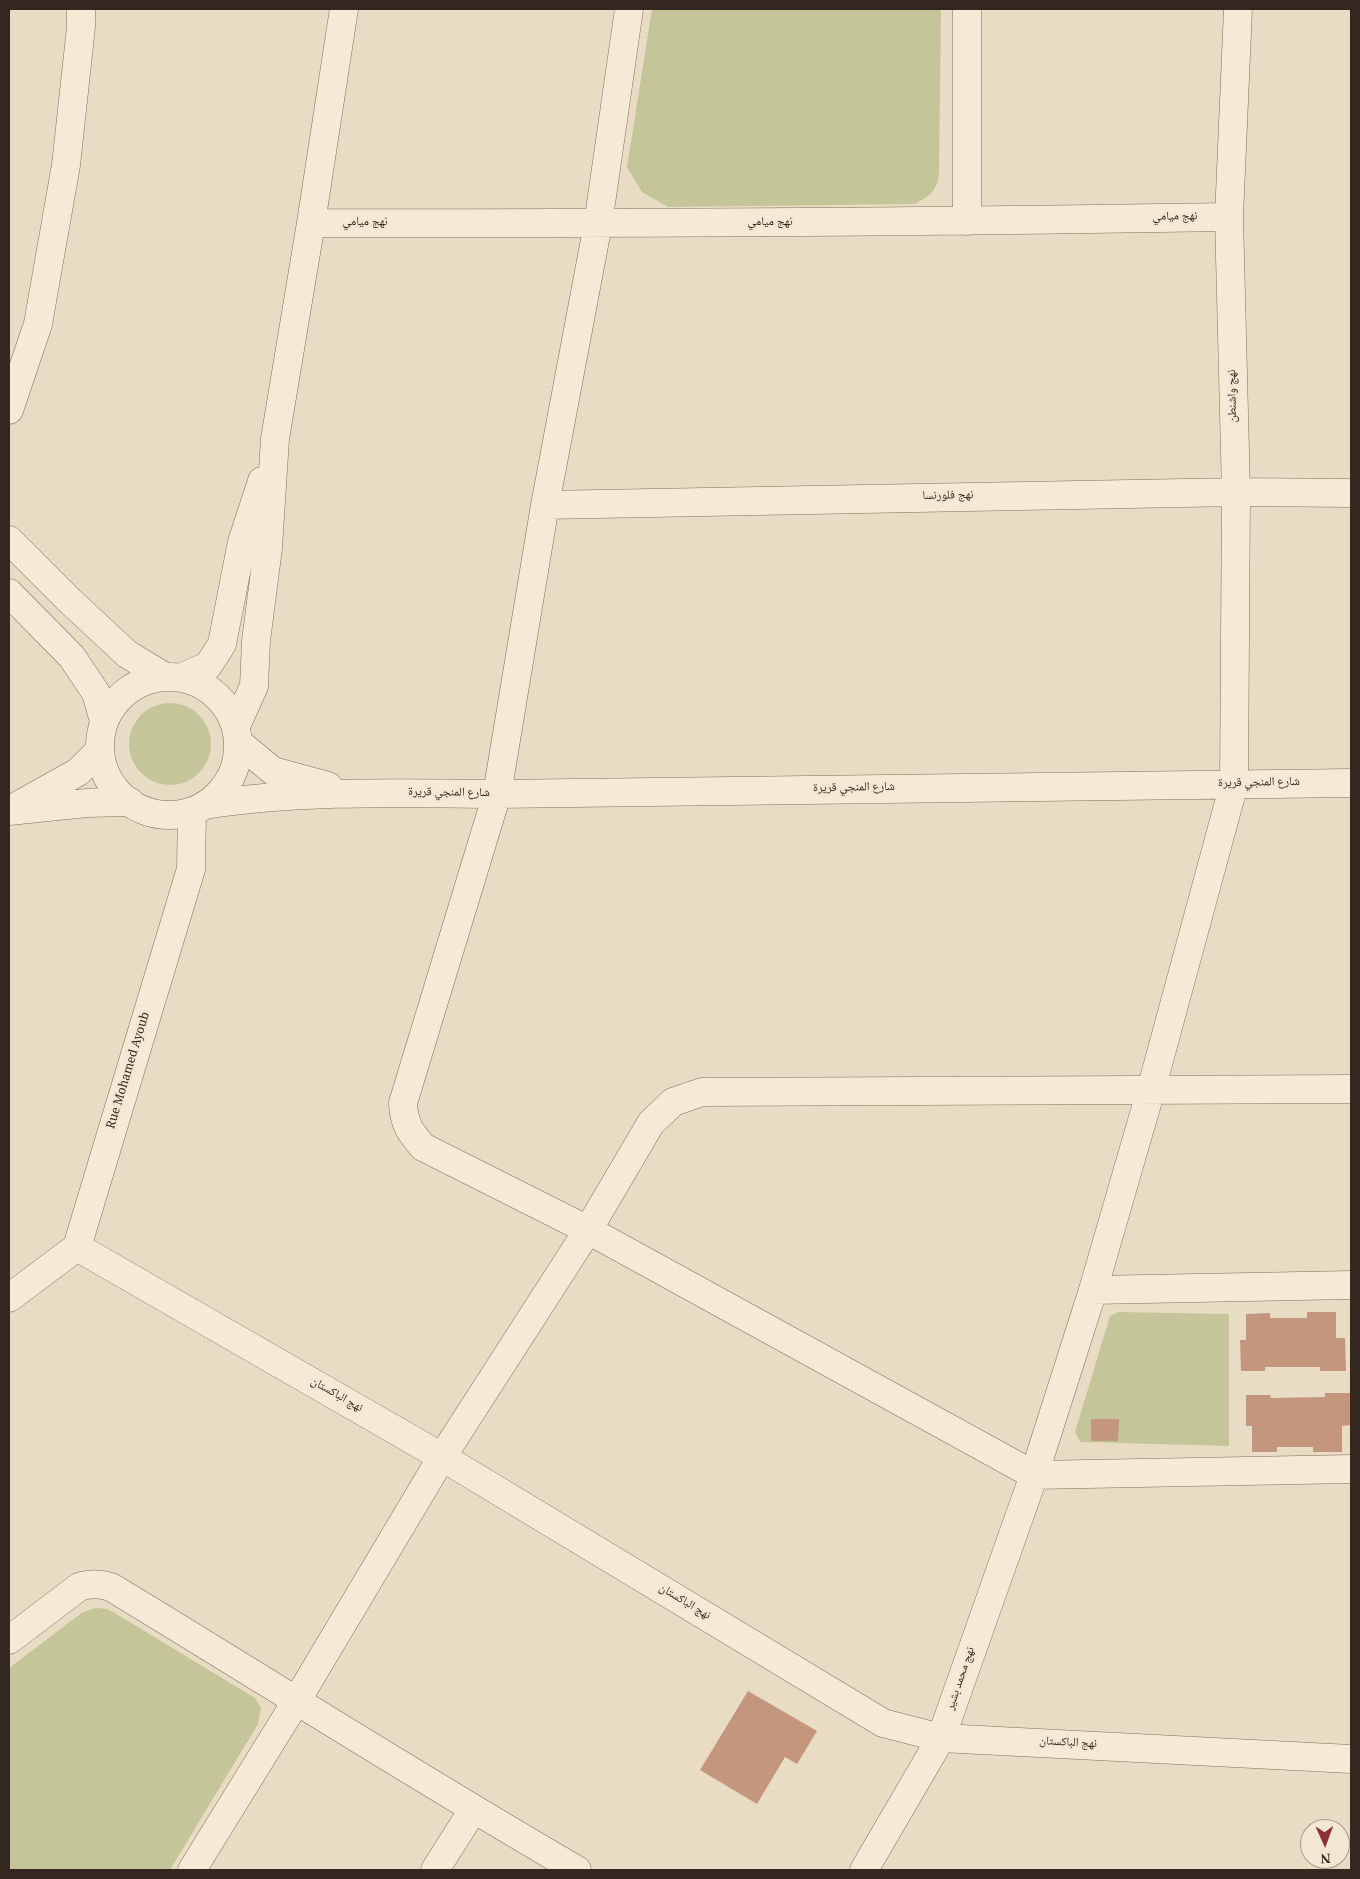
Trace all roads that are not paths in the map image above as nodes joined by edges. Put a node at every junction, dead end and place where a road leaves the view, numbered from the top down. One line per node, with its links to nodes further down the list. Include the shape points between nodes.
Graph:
1 (81, 9): 10 (street, via 60,203 38,324)
2 (344, 9): 8 (street)
3 (629, 9): 9 (street)
4 (967, 9): 7 (street)
5 (1238, 9): 6 (street, نهج واشنطن)
6 (1229, 217): 7 (street, نهج ميامي); 12 (street, نهج واشنطن)
7 (967, 221): 9 (street, نهج ميامي)
8 (311, 223): 9 (street, نهج ميامي); 11 (street)
9 (598, 224): 14 (street)
10 (9, 410)
11 (275, 439): 17 (street, via 242,542 222,644 208,666); 19 (street, via 254,686)
12 (1236, 492): 13 (street, نهج فلورنسا); 14 (street, نهج فلورنسا); 22 (street, نهج واشنطن)
13 (1351, 493)
14 (545, 505): 24 (street)
15 (9, 540): 17 (street, via 127,654)
16 (9, 593): 18 (street, via 72,657 96,693)
17 (173, 677): 18 (street, via 146,680 128,690); 19 (street, via 200,684 216,694 228,708)
18 (104, 721): 20 (street)
19 (237, 734): 23 (street, شارع المنجي قريرة, via 273,771); 26 (street, via 237,761 230,778 220,793)
20 (100, 750): 25 (street, via 104,770 114,788); 27 (street, via 78,772)
21 (1351, 783): 22 (street, شارع المنجي قريرة)
22 (1234, 784): 24 (street, شارع المنجي قريرة); 29 (street, نهج واشنطن)
23 (356, 793): 24 (street, شارع المنجي قريرة); 26 (street, شارع المنجي قريرة, via 254,798)
24 (497, 794): 30 (street, via 403,1103 404,1118 423,1147)
25 (130, 802): 26 (street, via 149,812 171,815); 27 (street)
26 (199, 808): 31 (street, Rue Mohamed Ayoub, via 191,869)
27 (9, 811)
28 (1351, 1089): 29 (street)
29 (1150, 1090): 30 (street, via 702,1092 673,1102 651,1123); 33 (street, نهج محمد بشير)
30 (588, 1230): 35 (street); 37 (street)
31 (77, 1247): 34 (street); 35 (street, نهج الباكستان)
32 (1351, 1286): 33 (street)
33 (1093, 1290): 37 (street, نهج محمد بشير)
34 (9, 1298)
35 (442, 1457): 39 (street); 40 (street, نهج الباكستان, via 883,1723)
36 (1351, 1469): 37 (street)
37 (1034, 1475): 40 (street, نهج محمد بشير)
38 (9, 1640): 39 (street, via 79,1587 100,1583)
39 (297, 1700): 42 (street); 43 (street)
40 (942, 1738): 41 (street, نهج الباكستان); 46 (street, نهج محمد بشير)
41 (1351, 1758)
42 (473, 1810): 44 (street); 45 (street)
43 (192, 1870)
44 (436, 1870)
45 (577, 1870)
46 (864, 1870)

